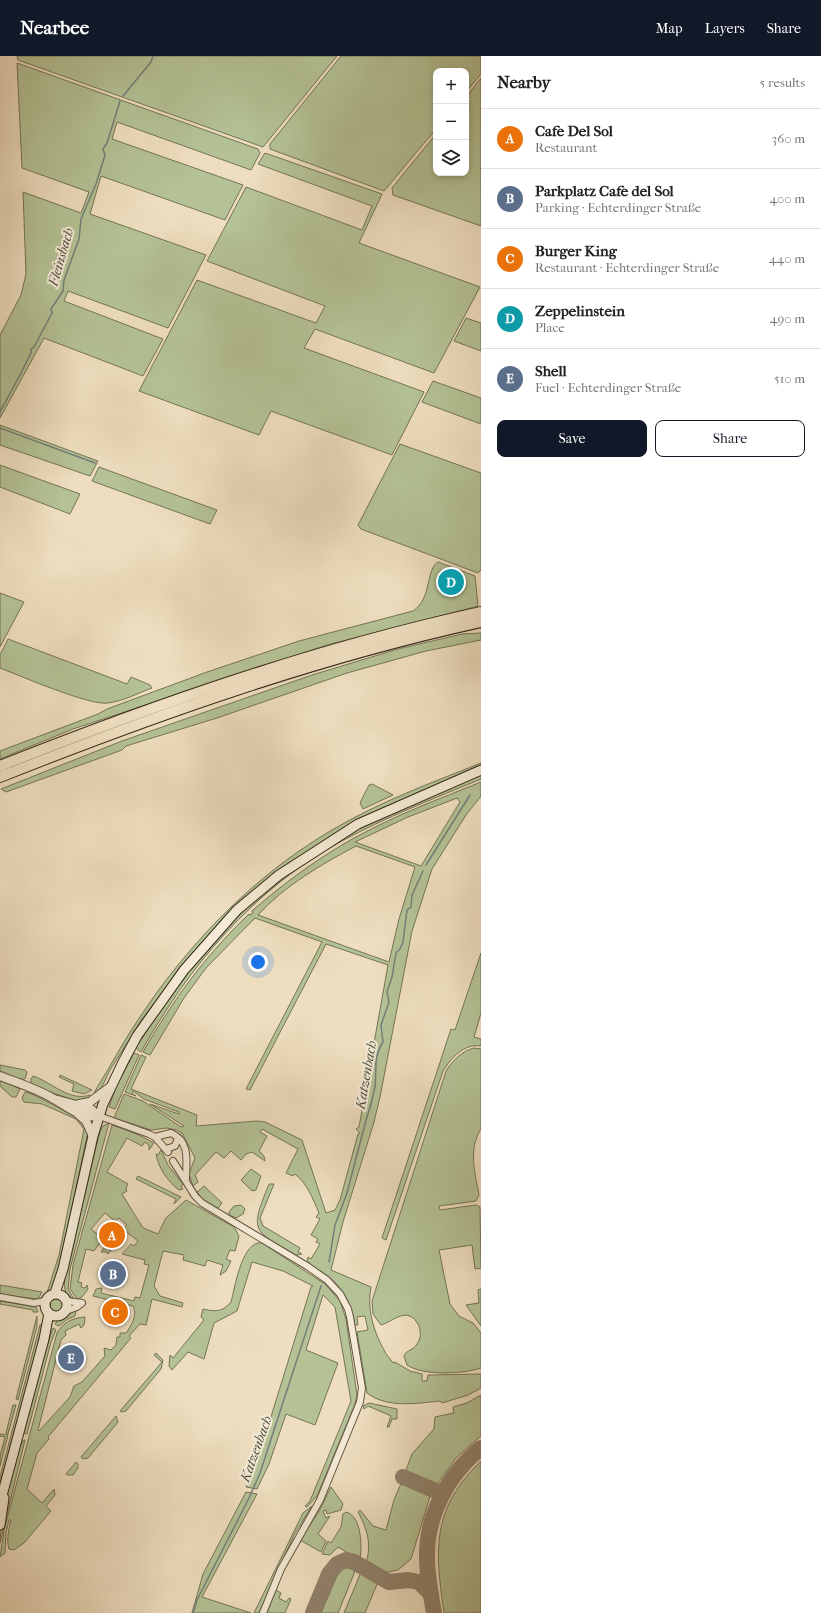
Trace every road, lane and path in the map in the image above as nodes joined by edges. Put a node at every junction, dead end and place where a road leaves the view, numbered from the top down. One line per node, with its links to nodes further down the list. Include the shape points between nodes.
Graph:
1 (481, 612): 3 (highway, via 364,641 257,674)
2 (481, 622): 5 (highway, via 368,650 256,684)
3 (0, 766)
4 (481, 770): 7 (main road, via 358,824 321,846 256,892 205,944 166,994 137,1036)
5 (0, 777)
6 (0, 1076): 8 (street)
7 (110, 1087): 8 (street); 9 (main road)
8 (78, 1108): 9 (street, via 92,1110); 10 (street)
9 (99, 1116): 10 (main road); 11 (street)
10 (93, 1136): 15 (main road, via 63,1269)
11 (156, 1137): 12 (street, via 171,1133); 12 (street, via 167,1150 175,1146)
12 (178, 1138): 14 (street, via 187,1155)
13 (173, 1161): 14 (street)
14 (186, 1179): 23 (street, via 195,1196 206,1206 328,1280 342,1298 350,1318 362,1388 360,1402 320,1500 281,1568)
15 (61, 1296): 17 (main road, via 48,1296); 18 (main road); 18 (street, via 82,1302 77,1307)
16 (0, 1298): 17 (street, via 34,1303)
17 (45, 1301): 19 (main road, via 45,1306)
18 (66, 1310): 19 (main road)
19 (53, 1315): 20 (main road, via 44,1339)
20 (5, 1487): 21 (main road); 22 (main road)
21 (0, 1503)
22 (0, 1525)
23 (263, 1613)

